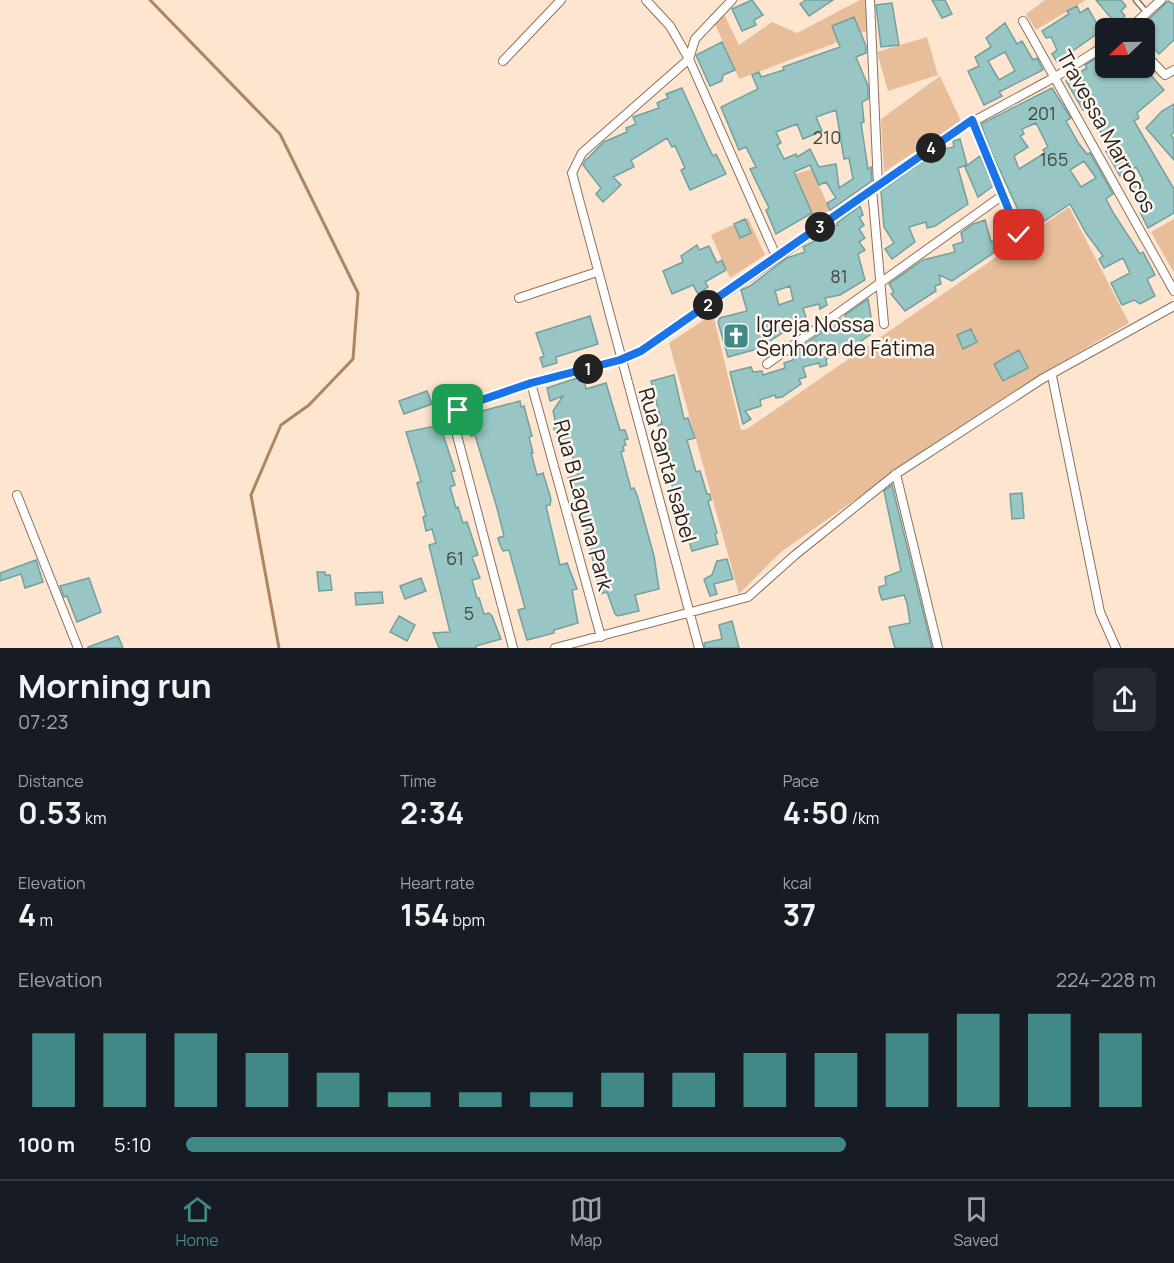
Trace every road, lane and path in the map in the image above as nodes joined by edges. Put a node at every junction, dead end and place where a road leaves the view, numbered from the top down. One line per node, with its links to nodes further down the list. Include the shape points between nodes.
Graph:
1 (561, 0): 12 (street)
2 (646, 0): 11 (street, via 670,26)
3 (732, 0): 11 (street, via 695,39)
4 (870, 0): 17 (street)
5 (1136, 0): 7 (lane)
6 (1161, 0): 7 (street)
7 (1147, 14): 8 (street)
8 (1142, 18)
9 (1023, 21): 15 (street, Travessa Marrocos)
10 (1095, 52): 15 (street)
11 (689, 59): 20 (street); 21 (street, Rua Santa Isabel, via 582,153 573,166)
12 (503, 61)
13 (1155, 65): 14 (street, via 1165,75)
14 (1174, 70)
15 (1057, 76): 16 (street); 23 (street, Travessa Marrocos)
16 (972, 120): 17 (street); 18 (street)
17 (875, 188): 20 (street); 22 (street)
18 (1003, 195): 19 (street); 22 (street)
19 (1021, 240)
20 (777, 258): 27 (street, via 641,351)
21 (597, 272): 24 (street); 27 (street, Rua Santa Isabel)
22 (880, 282): 26 (street); 28 (street)
23 (1174, 291)
24 (519, 298)
25 (1174, 306): 29 (street)
26 (884, 324)
27 (620, 360): 30 (street); 33 (street, Rua Santa Isabel)
28 (767, 364)
29 (1052, 376): 31 (street); 40 (street, via 1100,612)
30 (531, 383): 34 (street, Rua B Laguna Park); 36 (street, via 464,406 454,417)
31 (896, 474): 33 (street, via 748,597); 39 (street)
32 (17, 495): 35 (street)
33 (690, 614): 34 (street); 38 (street, Rua Santa Isabel)
34 (601, 637): 37 (street)
35 (78, 648)
36 (513, 648)
37 (555, 648)
38 (699, 648)
39 (938, 648)
40 (1116, 648)

